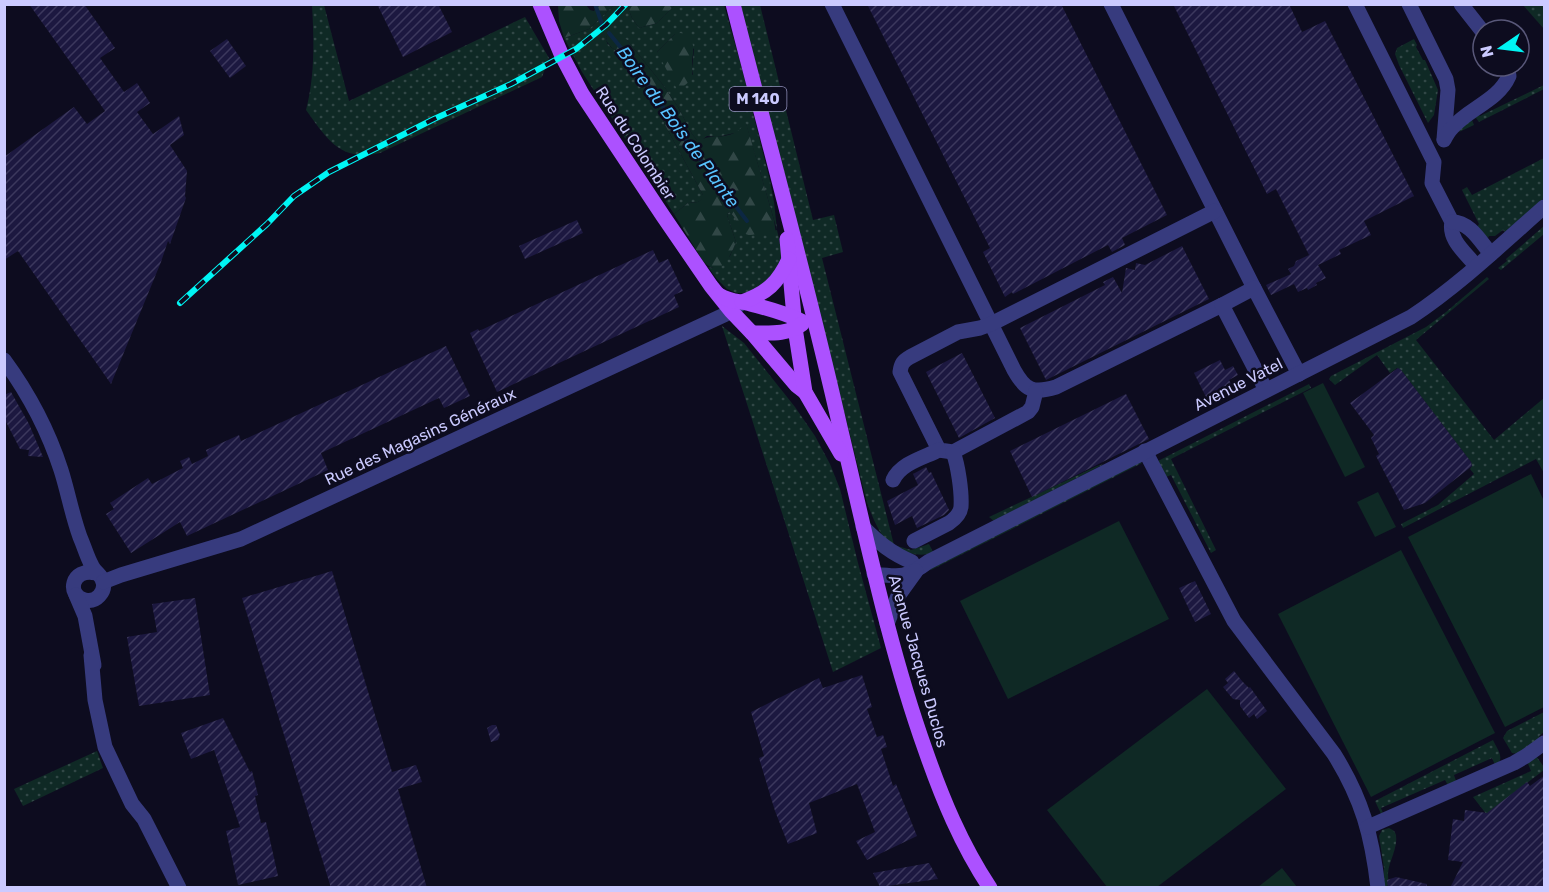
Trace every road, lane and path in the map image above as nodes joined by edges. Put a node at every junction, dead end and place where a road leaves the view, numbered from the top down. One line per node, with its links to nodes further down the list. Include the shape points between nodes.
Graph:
1 (540, 4): 21 (main road, Rue du Colombier, via 582,94 711,286)
2 (733, 4): 12 (main road, M 140)
3 (832, 4): 24 (street)
4 (1111, 4): 14 (street)
5 (1354, 4): 11 (street)
6 (1409, 4): 10 (street, via 1446,79)
7 (1461, 4): 8 (street)
8 (1472, 18)
9 (1508, 78): 10 (street, via 1501,90 1451,128)
10 (1444, 139): 11 (street)
11 (1434, 162): 15 (street, via 1432,183)
12 (782, 194): 17 (main road, M 140); 22 (main road, M 140)
13 (1545, 207): 16 (street, Avenue Vatel)
14 (1215, 211): 19 (street); 24 (street)
15 (1452, 222): 16 (street, via 1466,225); 18 (street, via 1452,237)
16 (1491, 254): 18 (street, Avenue Vatel)
17 (789, 259): 21 (main road, via 771,287); 23 (main road, M 140)
18 (1476, 266): 28 (street, Avenue Vatel, via 1411,317)
19 (1254, 288): 20 (street); 28 (street)
20 (1222, 305): 29 (street); 30 (street, via 1056,387)
21 (737, 307): 23 (main road, via 776,311); 25 (main road, Rue du Colombier); 41 (street, Rue des Magasins Généraux, via 241,539 121,575)
22 (811, 308): 23 (main road); 26 (main road, M 140)
23 (798, 323): 25 (main road, via 776,333); 26 (main road); 31 (main road, M 140)
24 (991, 324): 30 (street, via 1020,381); 32 (street, via 958,332 900,366)
25 (752, 333): 31 (main road, Rue du Colombier)
26 (817, 334): 34 (main road, M 140)
27 (4, 360): 36 (street, via 42,421 58,460)
28 (1299, 374): 29 (street, Avenue Vatel)
29 (1266, 390): 33 (street, Avenue Vatel)
30 (1036, 391): 32 (street, via 1028,412)
31 (805, 392): 34 (main road, M 140)
32 (946, 451): 35 (street, via 907,465); 38 (street, via 958,470 961,507 949,523)
33 (1145, 451): 39 (street, Avenue Vatel); 48 (street, via 1228,611 1334,753)
34 (850, 469): 37 (main road, Avenue Jacques Duclos)
35 (893, 480)
36 (73, 516): 41 (street); 42 (street, via 78,560)
37 (863, 527): 39 (street, via 888,550); 40 (main road, Avenue Jacques Duclos)
38 (914, 541)
39 (918, 565): 40 (street, Avenue Vatel, via 898,564); 45 (street, via 898,596)
40 (874, 574): 45 (main road, Avenue Jacques Duclos)
41 (100, 577): 42 (street, via 90,571); 44 (street, via 103,591)
42 (75, 578): 43 (street)
43 (76, 595): 44 (street, via 87,601); 46 (street)
44 (96, 599): 46 (street, via 89,609)
45 (887, 624): 50 (main road, Avenue Jacques Duclos, via 911,710 943,797 969,854)
46 (87, 628): 49 (street, via 105,747)
47 (1545, 743): 48 (street, via 1514,764)
48 (1368, 827): 51 (street)
49 (179, 888)
50 (990, 888)
51 (1378, 888)

